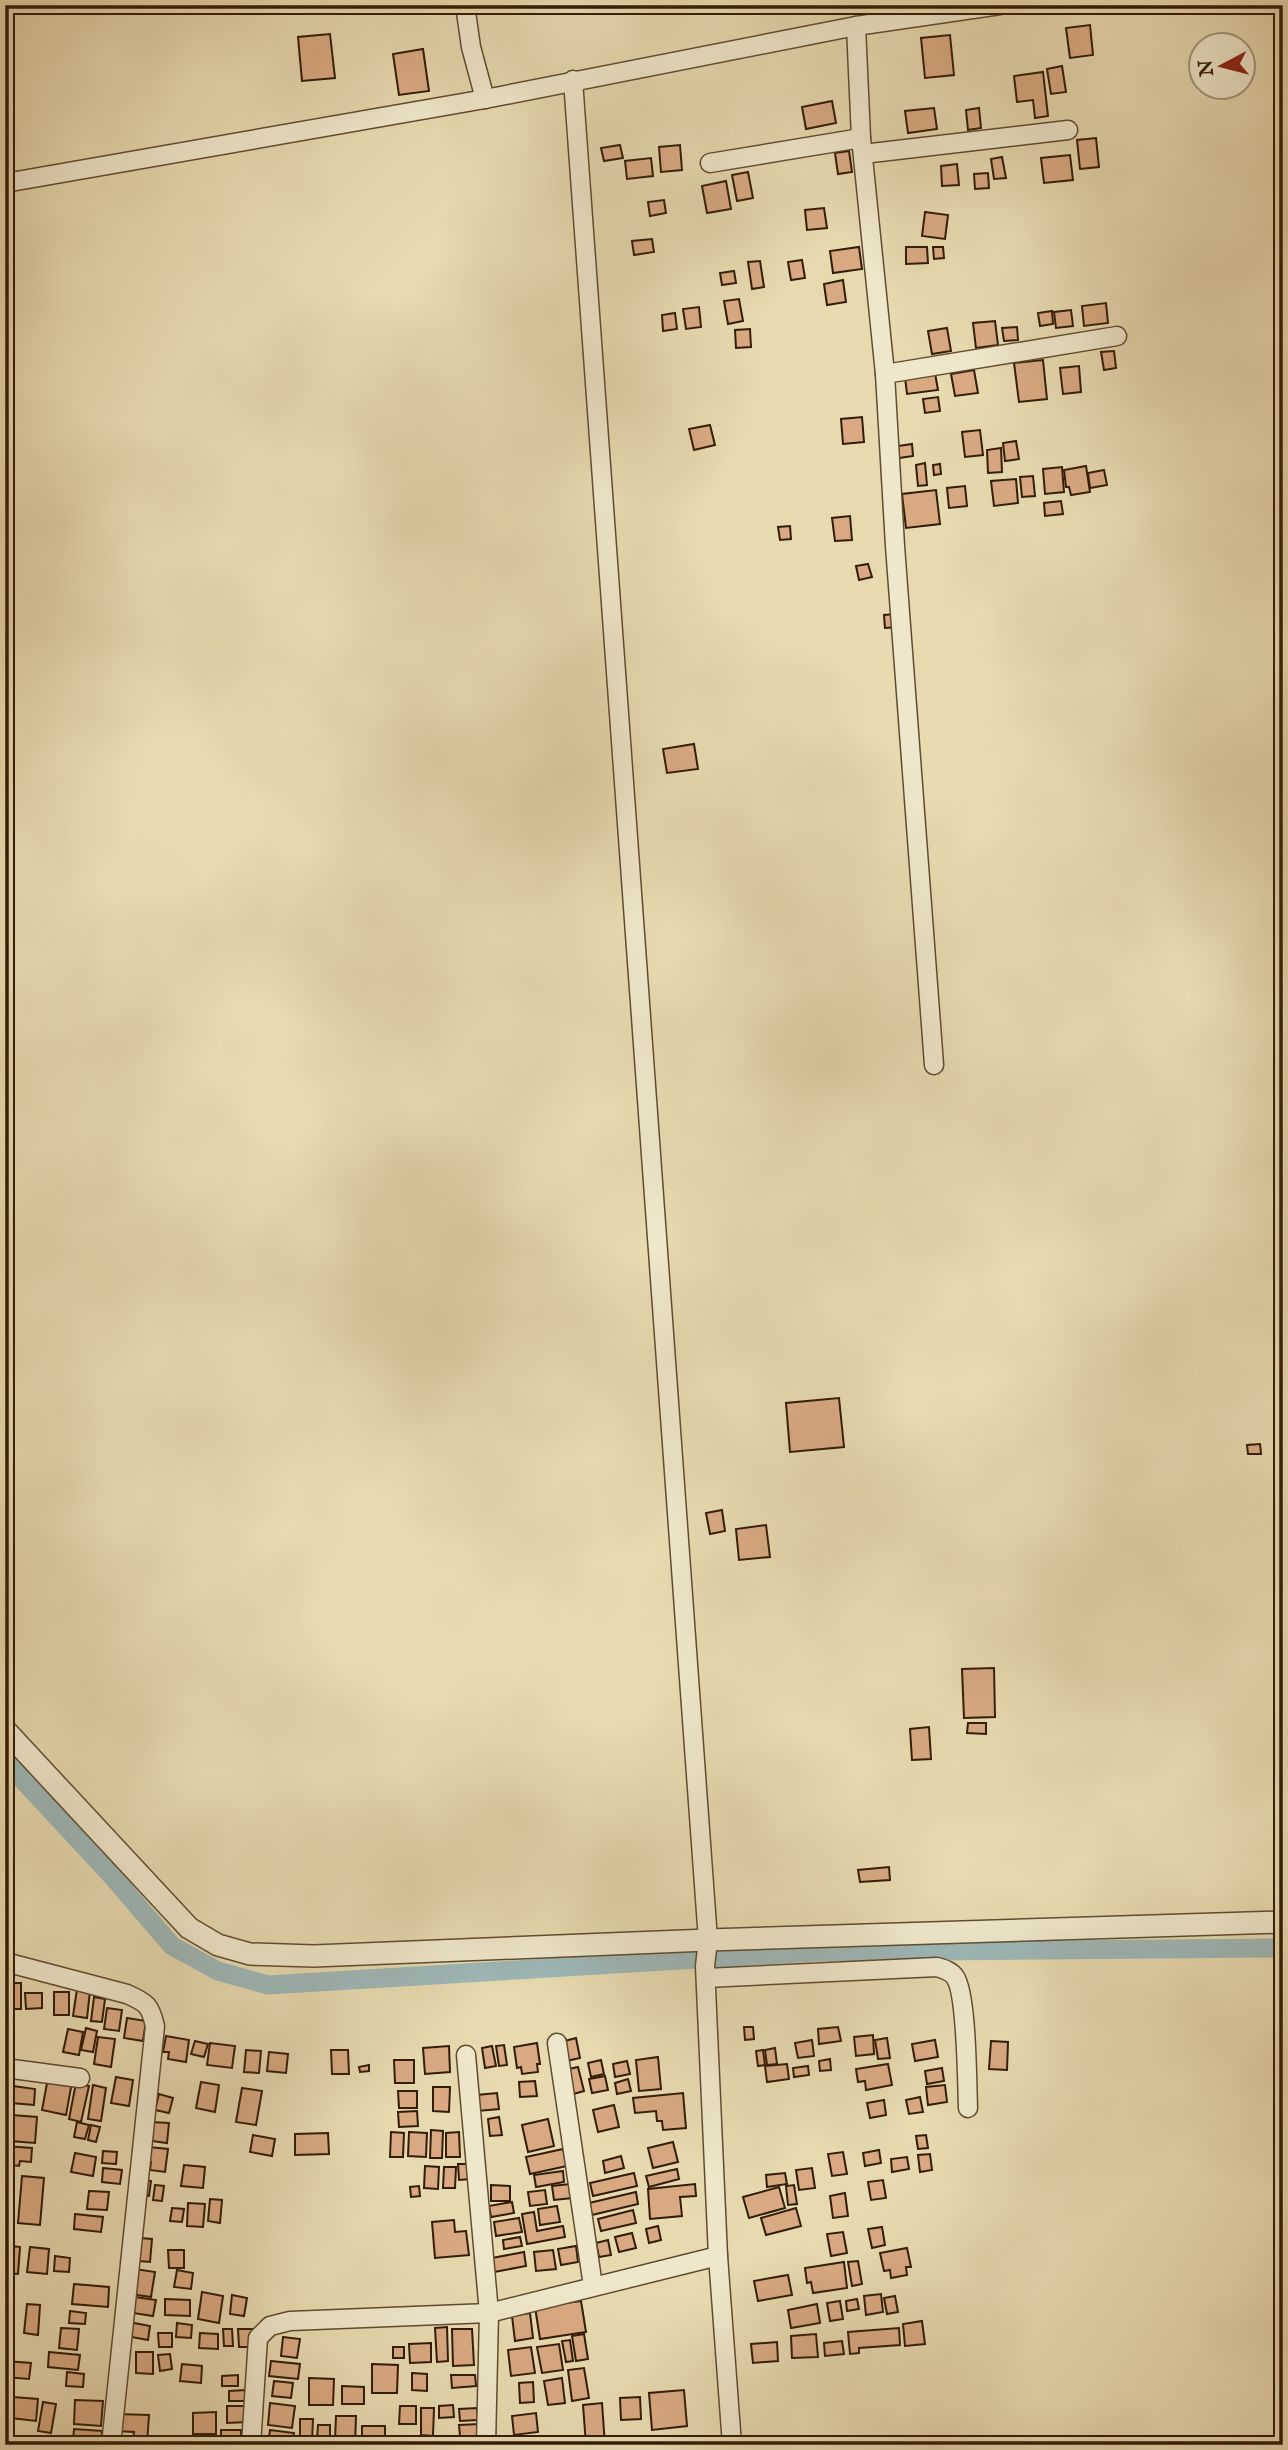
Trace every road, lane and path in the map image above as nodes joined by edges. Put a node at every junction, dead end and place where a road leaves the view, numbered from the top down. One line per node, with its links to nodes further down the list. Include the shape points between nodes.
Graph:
1 (465, 5): 5 (street)
2 (1000, 5): 3 (street)
3 (856, 26): 4 (street); 7 (street)
4 (573, 80): 5 (street); 15 (street)
5 (485, 99): 9 (street)
6 (1068, 130): 7 (street)
7 (862, 146): 8 (street); 11 (street)
8 (710, 163)
9 (5, 183)
10 (1117, 336): 11 (street)
11 (885, 374): 12 (street)
12 (934, 1065)
13 (5, 1730): 15 (street, via 189,1928 218,1945 250,1954 314,1956)
14 (1283, 1922): 15 (street)
15 (707, 1958): 21 (street, via 946,1970 954,1975 962,1998); 22 (street)
16 (5, 1962): 25 (street, via 144,2001 155,2026)
17 (557, 2043): 23 (street)
18 (466, 2055): 24 (street)
19 (5, 2068): 20 (street)
20 (80, 2078)
21 (968, 2108)
22 (719, 2256): 23 (street); 28 (street)
23 (593, 2286): 24 (street)
24 (489, 2313): 26 (street, via 290,2321 270,2326 258,2338); 27 (street)
25 (111, 2445)
26 (251, 2445)
27 (486, 2445)
28 (732, 2445)

